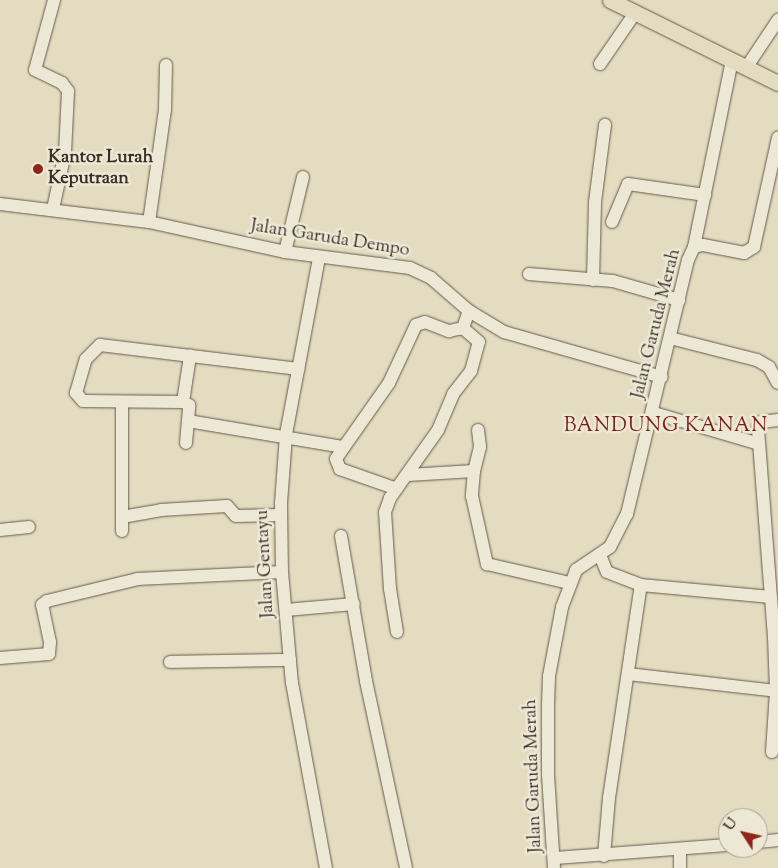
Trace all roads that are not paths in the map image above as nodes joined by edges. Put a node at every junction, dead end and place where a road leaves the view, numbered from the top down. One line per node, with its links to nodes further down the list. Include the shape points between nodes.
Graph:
1 (54, 0): 15 (street, via 35,70 62,83 68,91 65,153)
2 (610, 0): 3 (main road)
3 (635, 12): 5 (main road); 7 (street)
4 (778, 20): 8 (street)
5 (732, 61): 8 (main road); 13 (street, Jalan Garuda Merah)
6 (166, 64): 16 (street, via 165,109)
7 (600, 64)
8 (746, 68): 9 (main road)
9 (778, 83)
10 (605, 125): 22 (street, via 595,202)
11 (778, 138): 18 (street, via 754,248 744,253 703,245)
12 (303, 177): 19 (street)
13 (705, 195): 17 (street, via 628,184); 18 (street, Jalan Garuda Merah)
14 (0, 204): 15 (street, Jalan Garuda Dempo)
15 (53, 209): 16 (street, Jalan Garuda Dempo)
16 (148, 222): 19 (street, Jalan Garuda Dempo)
17 (612, 222)
18 (694, 247): 23 (street, Jalan Garuda Merah)
19 (285, 252): 20 (street, Jalan Garuda Dempo)
20 (319, 258): 24 (street, Jalan Garuda Dempo, via 410,268 431,278); 28 (street, Jalan Gentayu)
21 (529, 274): 22 (street)
22 (593, 280): 23 (street, via 613,282)
23 (679, 300): 26 (street, Jalan Garuda Merah)
24 (469, 311): 25 (street); 29 (street, Jalan Garuda Dempo, via 521,338)
25 (463, 328): 40 (street, via 449,331 425,322 416,325 389,383); 42 (street, via 479,342 471,371 453,394 440,425)
26 (670, 338): 29 (street, Jalan Garuda Merah); 30 (street, via 757,360 769,367)
27 (190, 356): 28 (street); 31 (street, via 100,345 94,347 86,359 76,393 79,399); 32 (street)
28 (298, 369): 37 (street, Jalan Gentayu)
29 (662, 377): 33 (street, Jalan Garuda Merah)
30 (778, 383)
31 (122, 402): 32 (street); 45 (street)
32 (183, 402): 35 (street, via 189,405)
33 (654, 413): 39 (street); 50 (street, Jalan Garuda Merah, via 627,514 616,539)
34 (778, 420): 39 (street, via 761,422 758,426)
35 (188, 422): 37 (street); 38 (street)
36 (478, 430): 41 (street, via 480,447)
37 (286, 435): 40 (street); 44 (street, Jalan Gentayu)
38 (186, 444)
39 (759, 444): 54 (street)
40 (344, 447): 43 (street, via 336,459 340,469)
41 (474, 471): 42 (street); 52 (street, via 476,522 487,564)
42 (408, 475): 43 (street)
43 (397, 489): 57 (street, via 387,505 384,520)
44 (281, 516): 45 (street, via 236,516 227,506 161,510); 51 (street, Jalan Gentayu)
45 (122, 517): 48 (street)
46 (29, 527): 47 (street)
47 (0, 530)
48 (122, 531)
49 (341, 536): 55 (street)
50 (600, 555): 52 (street, Jalan Garuda Merah, via 581,564); 53 (street, via 607,572)
51 (282, 572): 56 (street, Jalan Gentayu); 58 (street, via 138,579 47,601 42,607 50,642 49,654)
52 (569, 583): 67 (street, Jalan Garuda Merah, via 549,676 548,775)
53 (642, 585): 54 (street); 61 (street)
54 (770, 597): 62 (street)
55 (354, 604): 56 (street); 69 (street, via 366,681)
56 (286, 610): 59 (street, Jalan Gentayu)
57 (398, 632)
58 (0, 658)
59 (290, 660): 60 (street); 68 (street, Jalan Gentayu, via 302,749)
60 (170, 662)
61 (628, 674): 62 (street); 66 (street, via 608,798)
62 (777, 691): 63 (street)
63 (772, 752)
64 (718, 846): 65 (street)
65 (680, 850): 66 (street); 70 (street)
66 (604, 856): 67 (street)
67 (554, 863)
68 (326, 868)
69 (406, 868)
70 (680, 868)

